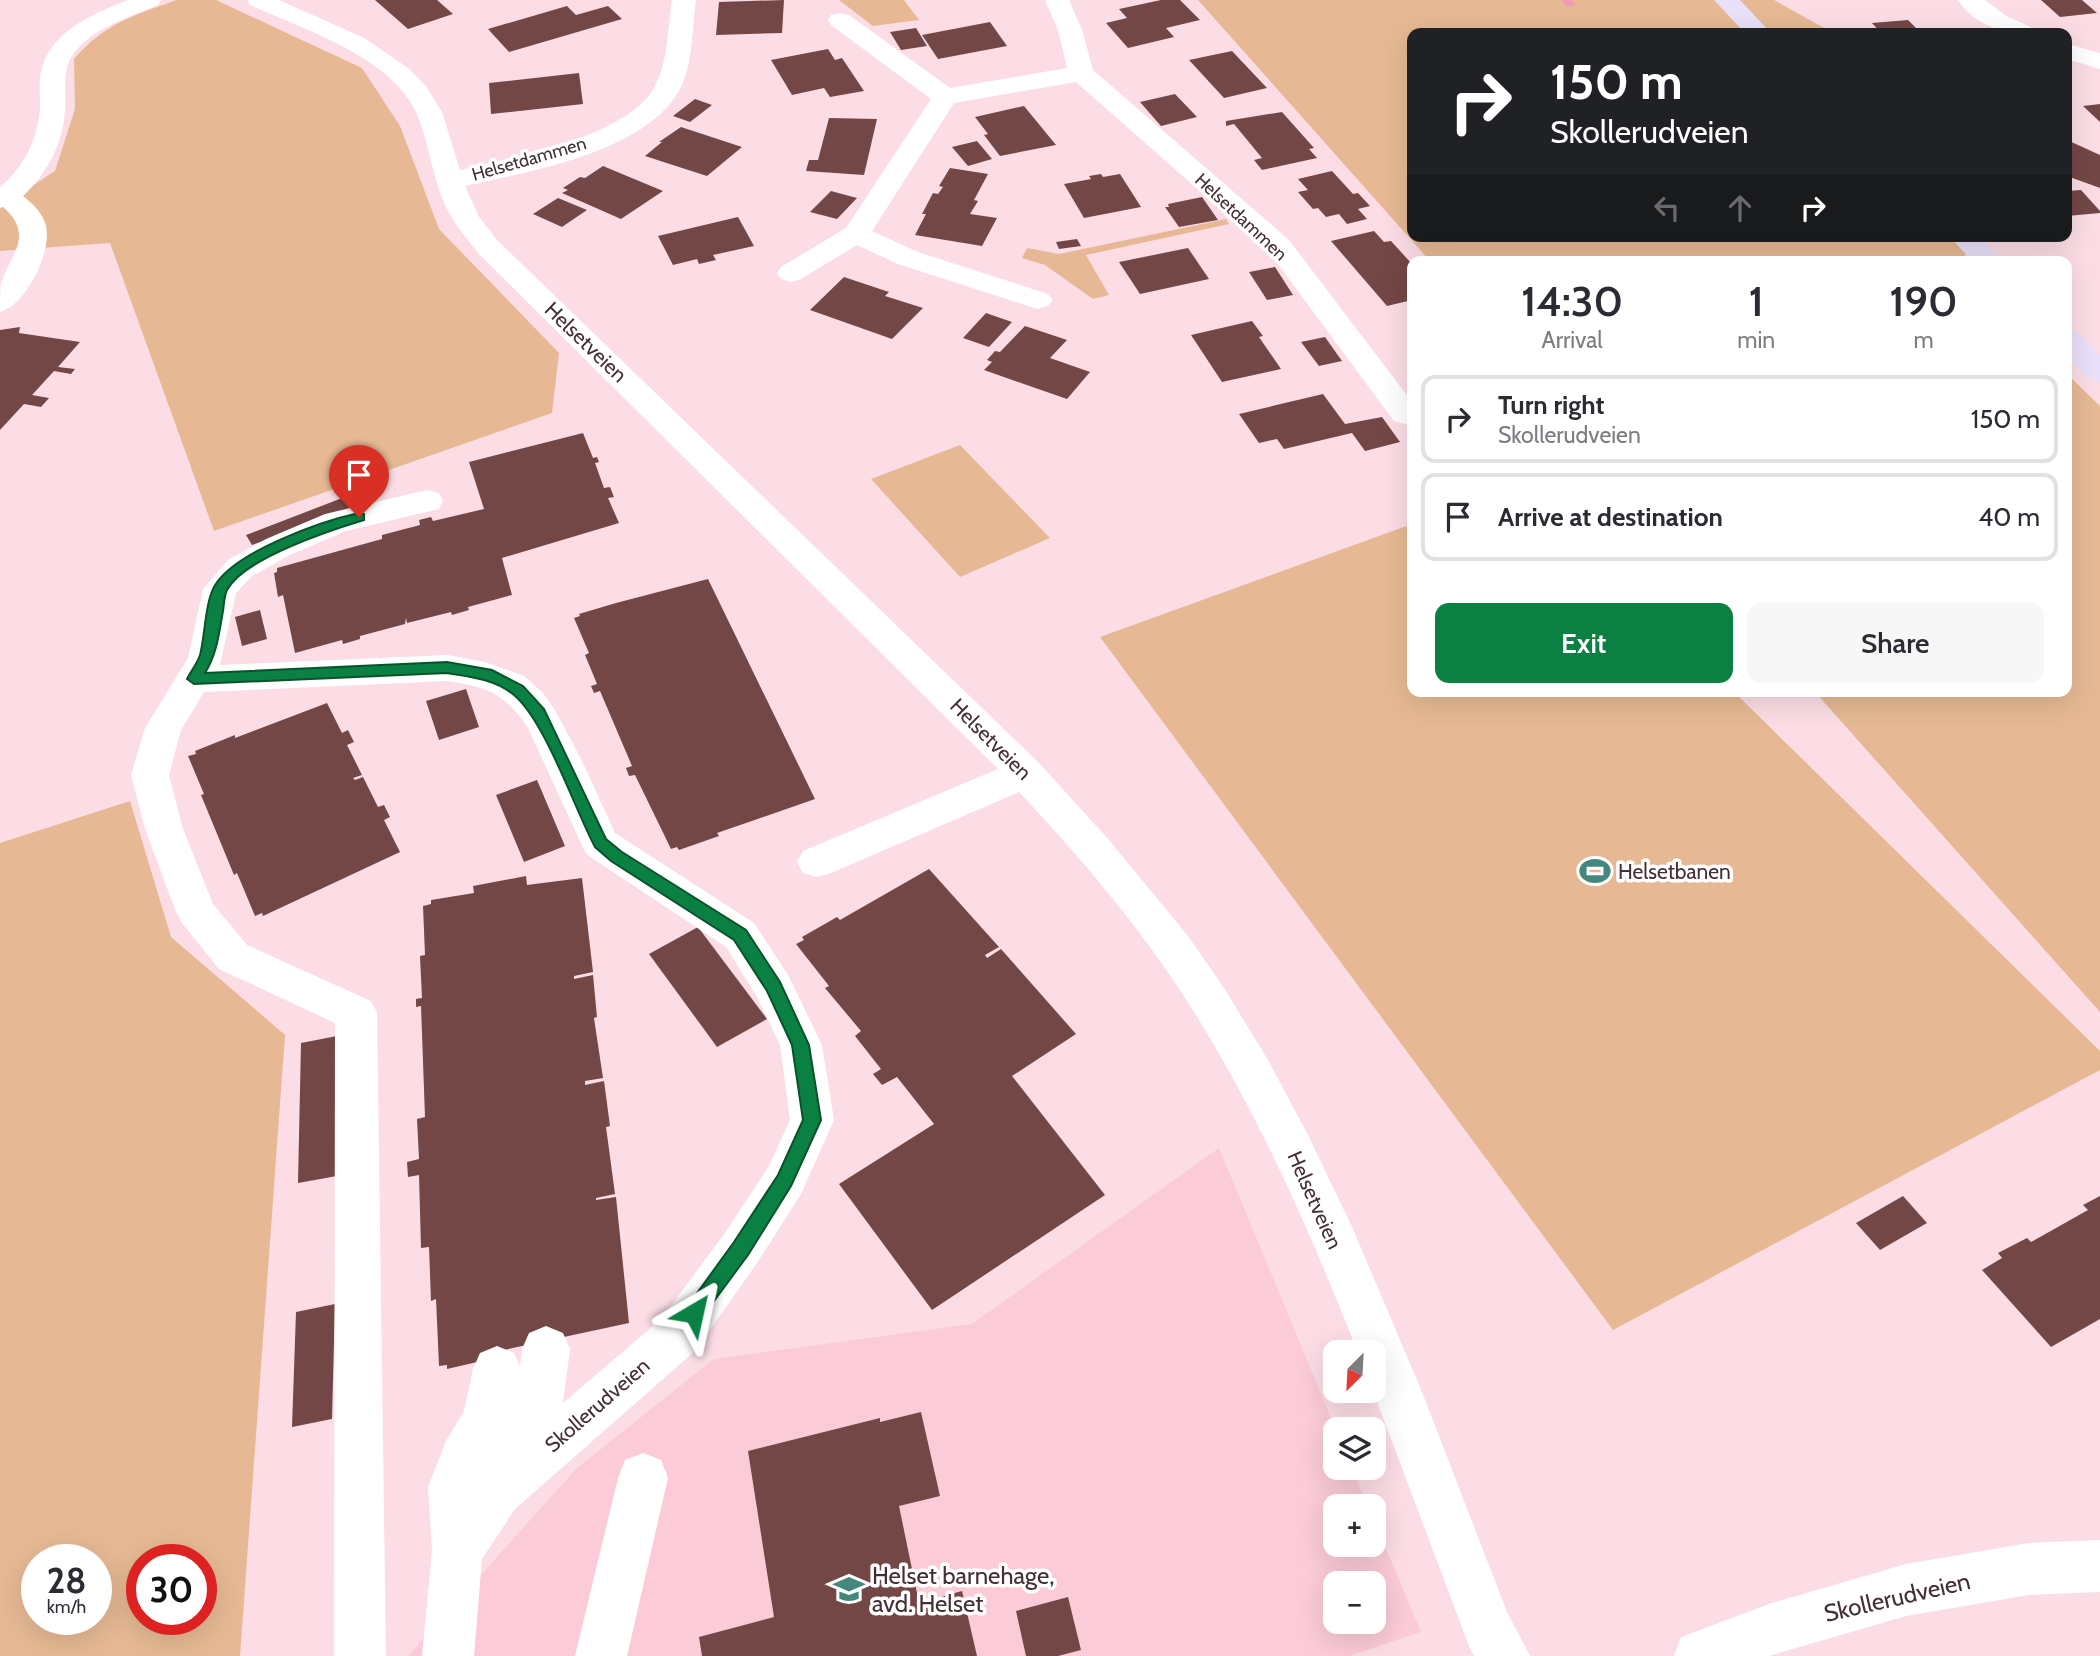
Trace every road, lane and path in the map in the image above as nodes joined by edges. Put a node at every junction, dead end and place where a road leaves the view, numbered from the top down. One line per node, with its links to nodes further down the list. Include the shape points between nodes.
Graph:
1 (149, 0): 15 (street, via 75,37 59,57 50,86 53,113 46,141 30,175)
2 (259, 0): 14 (street, Helsetveien, via 378,56 409,80 428,111)
3 (684, 0): 14 (street, Helsetdammen, via 668,87 641,120 545,159)
4 (1057, 0): 12 (street)
5 (1726, 0): 8 (main road)
6 (1970, 0): 9 (street)
7 (840, 20): 13 (street)
8 (1754, 28)
9 (2013, 28)
10 (2072, 53): 11 (street)
11 (2100, 61)
12 (1081, 73): 13 (street); 24 (street, Helsetdammen, via 1279,246)
13 (944, 97): 16 (street)
14 (449, 181): 27 (street, Helsetveien, via 465,218 488,247)
15 (3, 198): 21 (street, via 30,219 33,250)
16 (856, 234): 19 (street); 20 (street, via 908,258)
17 (1969, 242): 18 (main road)
18 (1983, 256)
19 (791, 273)
20 (1038, 300)
21 (0, 303)
22 (2072, 344): 23 (main road)
23 (2100, 372)
24 (1405, 414)
25 (427, 501): 26 (street, via 337,522 240,568 220,589 206,659)
26 (194, 679): 32 (street, Skollerudveien, via 447,668 487,674 518,690 539,713 600,843 740,935 774,987 801,1045 812,1120 785,1180 741,1248 678,1335); 35 (street, via 163,728 150,775 164,829 196,912 233,957 356,1013)
27 (1026, 773): 28 (street); 38 (street, Helsetveien, via 1117,874 1208,1000 1296,1155 1393,1380 1487,1628)
28 (817, 862)
29 (546, 1349): 32 (street, via 538,1406)
30 (497, 1369): 33 (street, via 486,1419 463,1458 453,1487)
31 (643, 1478): 37 (street)
32 (497, 1491): 33 (street, Skollerudveien)
33 (457, 1551): 36 (street, Skollerudveien)
34 (2100, 1566): 39 (street, Skollerudveien, via 2029,1569 1906,1590 1769,1630)
35 (360, 1656)
36 (448, 1656)
37 (601, 1656)
38 (1504, 1656)
39 (1700, 1656)

